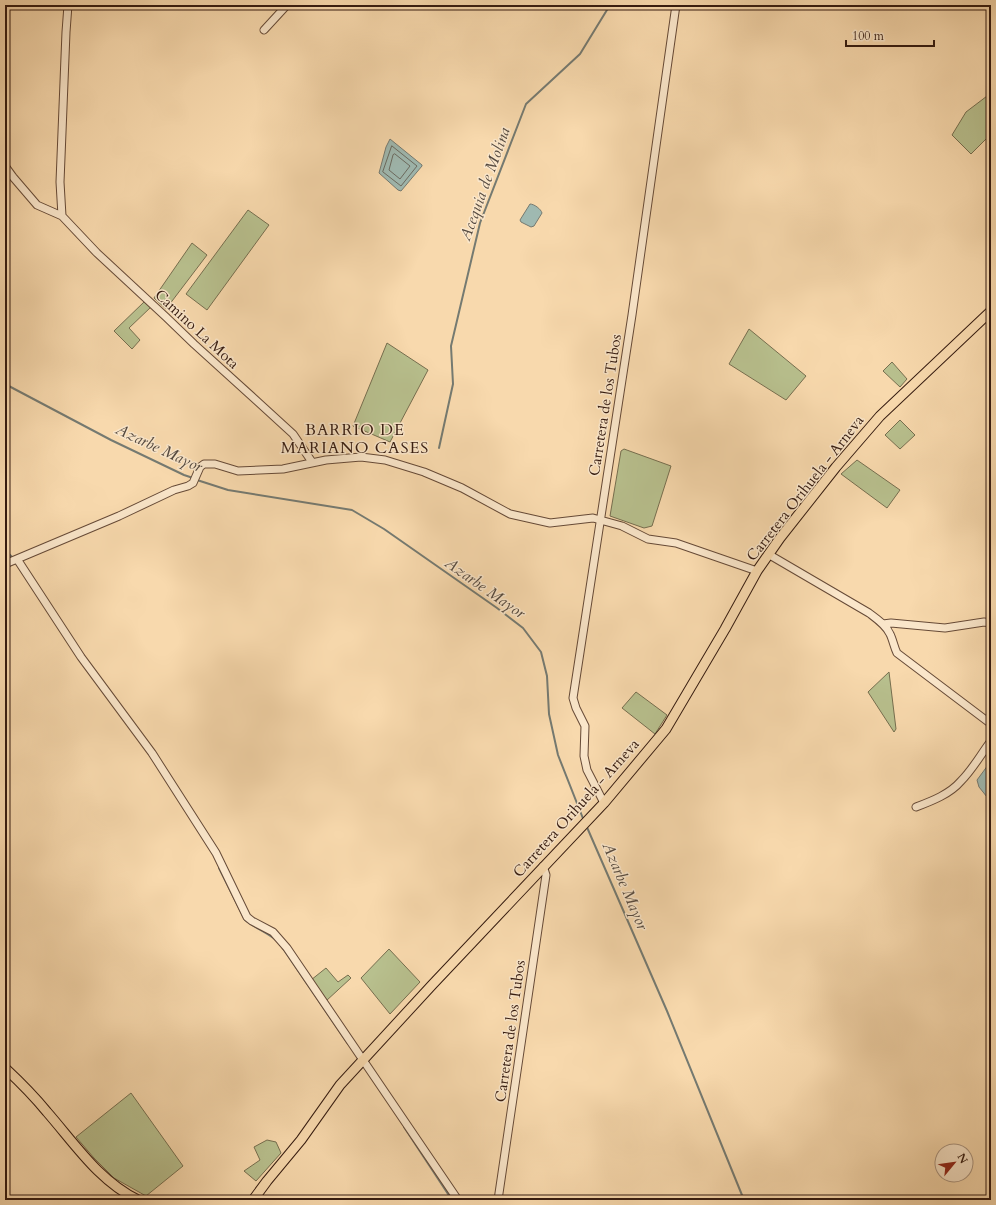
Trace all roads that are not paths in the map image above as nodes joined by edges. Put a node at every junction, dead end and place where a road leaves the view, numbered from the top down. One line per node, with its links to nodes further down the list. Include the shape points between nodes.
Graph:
1 (68, 5): 6 (street, via 60,182)
2 (287, 5): 4 (street)
3 (676, 5): 9 (street, Carretera de los Tubos)
4 (264, 30)
5 (5, 166): 6 (street, via 37,204)
6 (62, 216): 8 (street, Camino La Mota, via 97,253 293,434)
7 (991, 311): 10 (main road, Carretera Orihuela - Arneva, via 880,416 836,467)
8 (312, 462): 9 (street, via 361,457 385,460 462,488 510,514 550,524 584,518); 11 (street, via 283,469 238,471 204,464 193,483)
9 (601, 520): 13 (street, via 622,526 648,539 676,543); 18 (street, Carretera de los Tubos, via 573,698 585,726 584,756 587,770)
10 (768, 554): 13 (main road, Carretera Orihuela - Arneva); 15 (street, via 869,613)
11 (18, 559): 12 (street); 21 (street, via 81,657 152,753 208,840 247,917 273,932 286,948)
12 (5, 564)
13 (757, 570): 18 (main road, Carretera Orihuela - Arneva, via 666,729)
14 (991, 623): 15 (street, via 946,628)
15 (883, 624): 16 (street, via 891,635 897,653)
16 (991, 724)
17 (991, 741): 19 (street, via 961,782 945,794)
18 (604, 804): 20 (main road, Carretera Orihuela - Arneva)
19 (916, 807)
20 (543, 866): 21 (main road, Carretera Orihuela - Arneva); 26 (street, Carretera de los Tubos, via 546,875)
21 (361, 1061): 24 (main road, Carretera Orihuela - Arneva, via 340,1084 301,1140); 25 (street)
22 (5, 1068): 23 (main road, via 106,1180)
23 (138, 1200)
24 (253, 1200)
25 (458, 1200)
26 (498, 1200)

